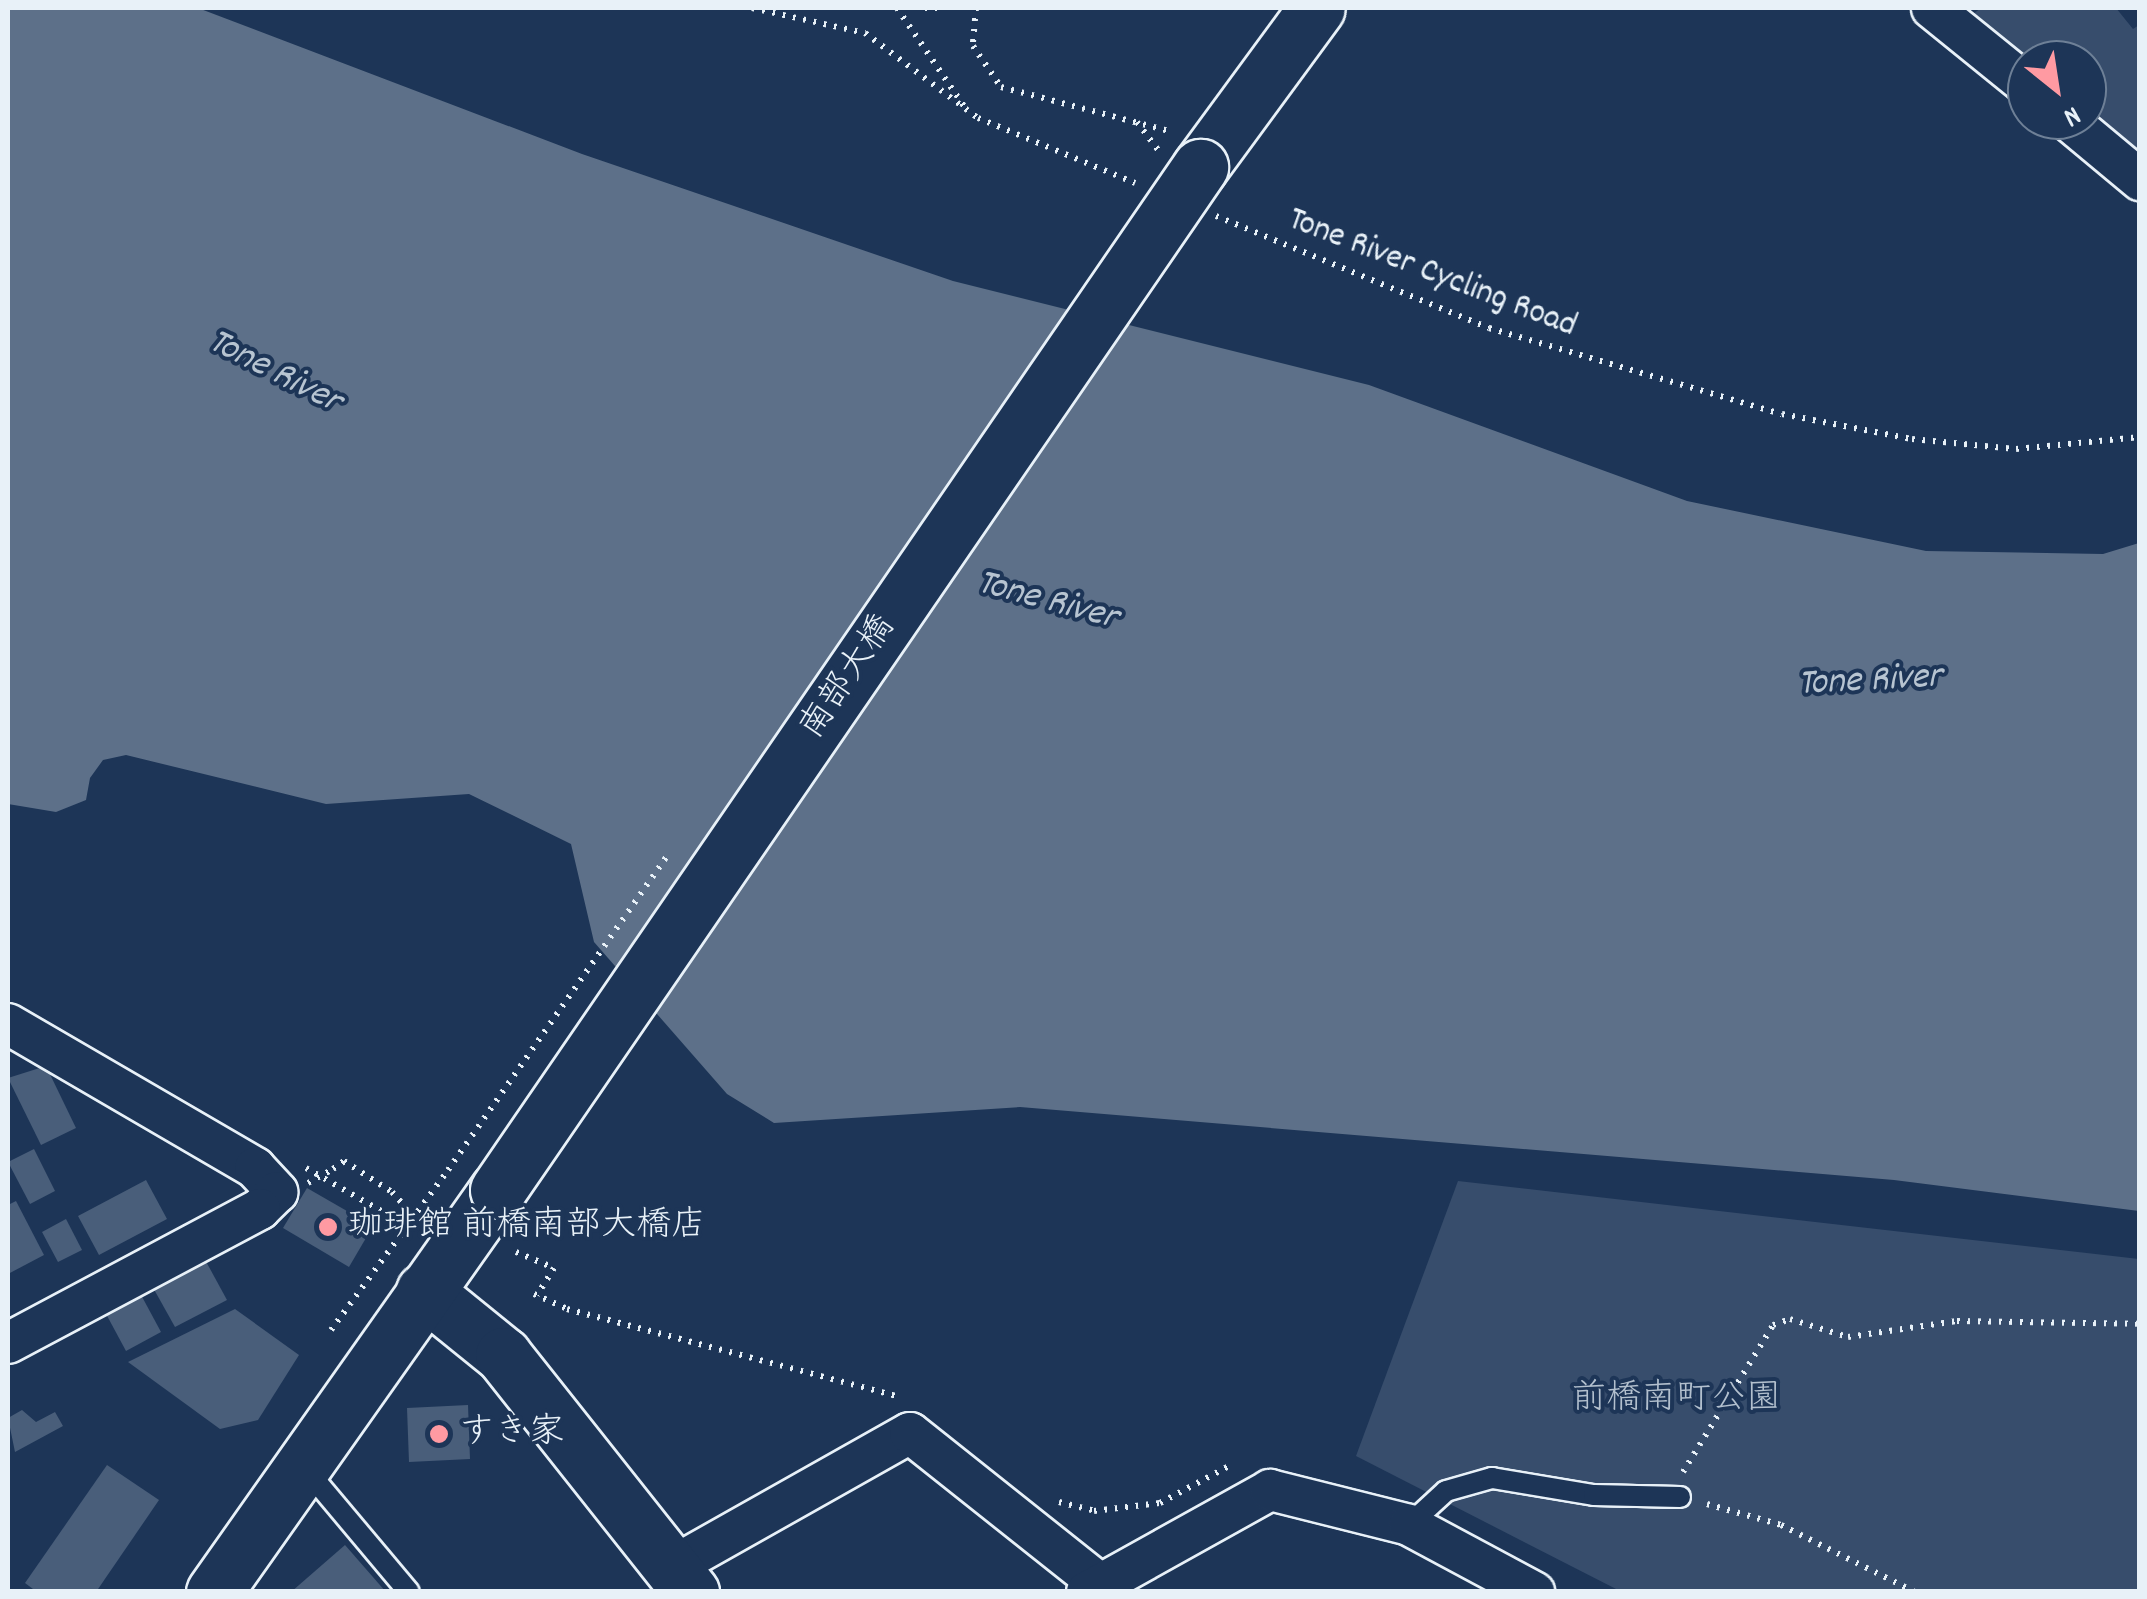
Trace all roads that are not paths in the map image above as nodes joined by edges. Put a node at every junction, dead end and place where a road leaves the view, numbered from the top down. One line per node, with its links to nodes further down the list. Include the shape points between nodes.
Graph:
1 (1317, 8): 7 (street, 南部大橋, bridge, via 1183,165)
2 (1932, 8): 3 (street)
3 (2007, 69)
4 (2092, 140): 5 (street)
5 (2140, 180)
6 (8, 1024): 8 (street, via 255,1168 277,1192 260,1209)
7 (424, 1291): 9 (street, 南部大橋); 12 (street, via 503,1355)
8 (8, 1343)
9 (302, 1464): 14 (street, 南部大橋); 15 (lane)
10 (1680, 1497): 11 (lane, via 1594,1494 1492,1478 1446,1490)
11 (1408, 1525): 13 (street, via 1270,1490); 16 (street)
12 (682, 1579): 13 (street, via 910,1433)
13 (1100, 1589)
14 (214, 1592)
15 (409, 1592)
16 (1534, 1592)

